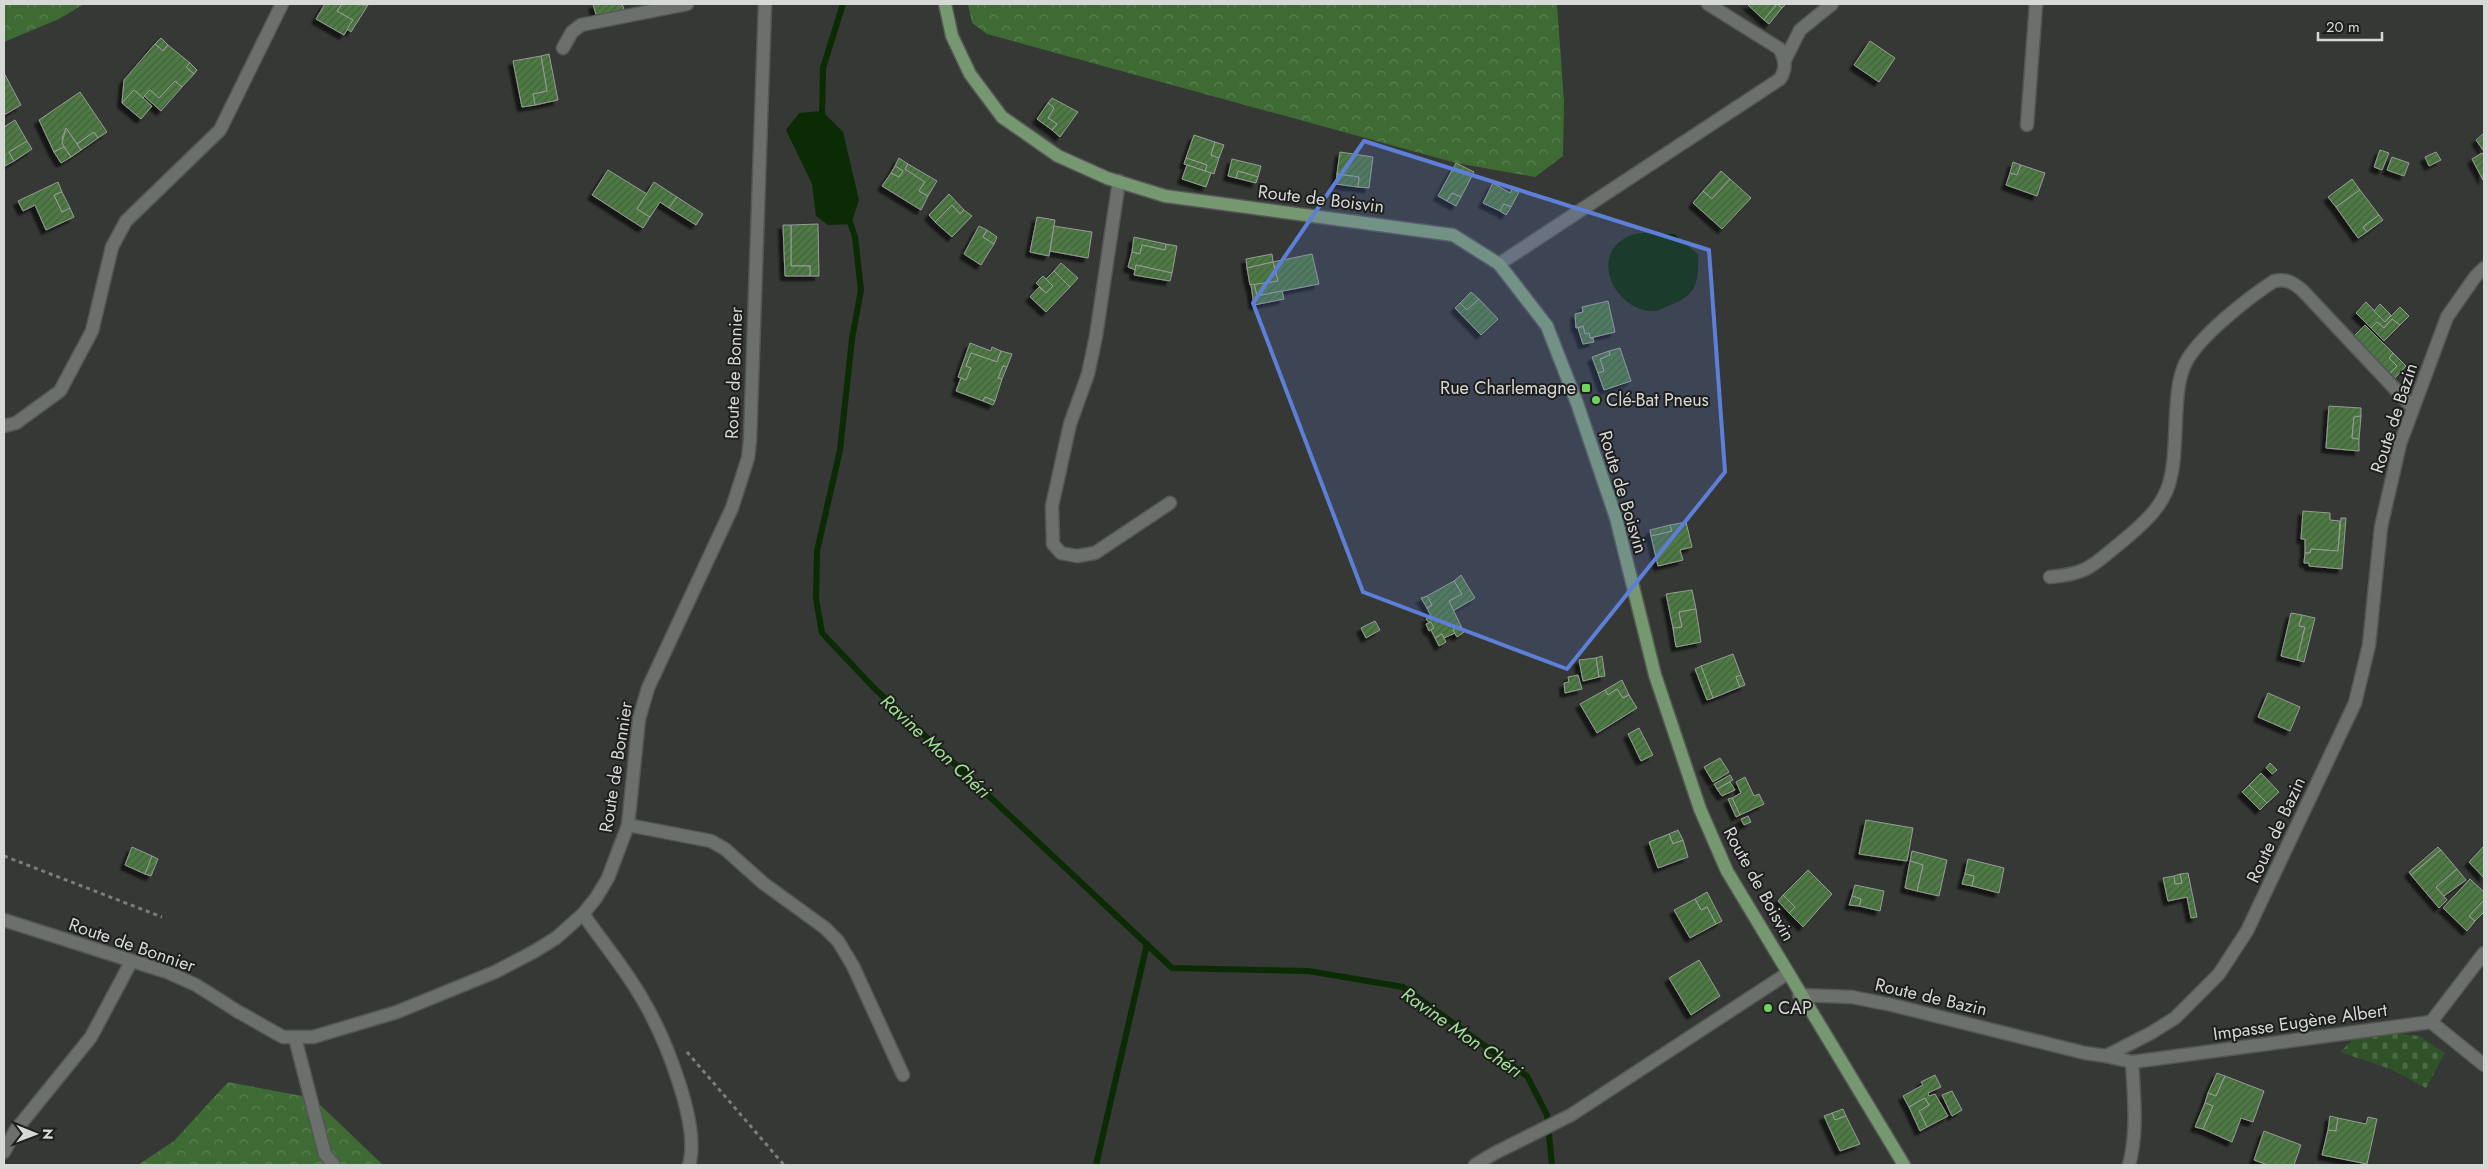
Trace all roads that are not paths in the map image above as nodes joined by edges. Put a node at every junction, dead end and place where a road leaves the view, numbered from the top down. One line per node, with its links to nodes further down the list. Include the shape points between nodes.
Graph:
1 (282, 4): 15 (street, via 220,130 126,221 112,247 92,331 60,391 16,423)
2 (687, 4): 8 (street, via 581,25 572,32)
3 (766, 4): 18 (street, Route de Bonnier, via 748,458 732,508 642,703)
4 (945, 4): 11 (main road, Route de Boisvin, via 952,36 970,74 1002,117 1058,156)
5 (1708, 4): 9 (street, via 1780,49)
6 (1832, 4): 9 (street, via 1800,30)
7 (2036, 4): 10 (street)
8 (563, 48)
9 (1785, 60): 12 (street, via 1785,71 1780,79)
10 (2027, 124)
11 (1120, 181): 12 (main road, Route de Boisvin, via 1166,196 1453,235); 16 (street, via 1096,336 1088,374 1070,424 1052,506 1053,544 1062,553 1077,556 1095,553)
12 (1499, 264): 23 (main road, Route de Boisvin, via 1547,326 1616,518 1655,675 1700,809 1727,870)
13 (2484, 268): 14 (street, Route de Bazin, via 2447,317)
14 (2413, 408): 17 (street, via 2303,291 2288,281 2274,281 2210,333 2185,365 2176,405 2174,472 2168,492 2157,509 2140,528 2085,572); 27 (street, Route de Bazin, via 2400,444 2381,527 2369,645 2355,703 2343,730 2247,932 2219,974 2175,1018)
15 (4, 426)
16 (1170, 503)
17 (2050, 578)
18 (628, 825): 19 (street, Route de Bonnier, via 608,878); 30 (street, via 711,840 825,928 838,941 853,966)
19 (583, 914): 26 (street, Route de Bonnier, via 556,938 495,972 397,1012 332,1032); 33 (street, via 644,1002 668,1052 691,1130)
20 (4, 920): 22 (street, Route de Bonnier)
21 (2484, 953): 25 (street)
22 (131, 962): 26 (street, Route de Bonnier, via 167,972 196,985 273,1033); 31 (street, via 91,1037 15,1131)
23 (1788, 973): 24 (main road, Route de Boisvin); 34 (street, via 1571,1115)
24 (1799, 995): 27 (street, Route de Bazin, via 1852,997); 35 (main road, Route de Boisvin)
25 (2431, 1022): 28 (street, Impasse Eugène Albert); 29 (street)
26 (295, 1038): 32 (street, via 325,1154)
27 (2106, 1056): 28 (street, Impasse Eugène Albert)
28 (2132, 1062): 36 (street, via 2135,1125 2134,1147)
29 (2484, 1065)
30 (903, 1075)
31 (4, 1152)
32 (334, 1165)
33 (689, 1165)
34 (1475, 1165)
35 (1904, 1165)
36 (2128, 1165)

